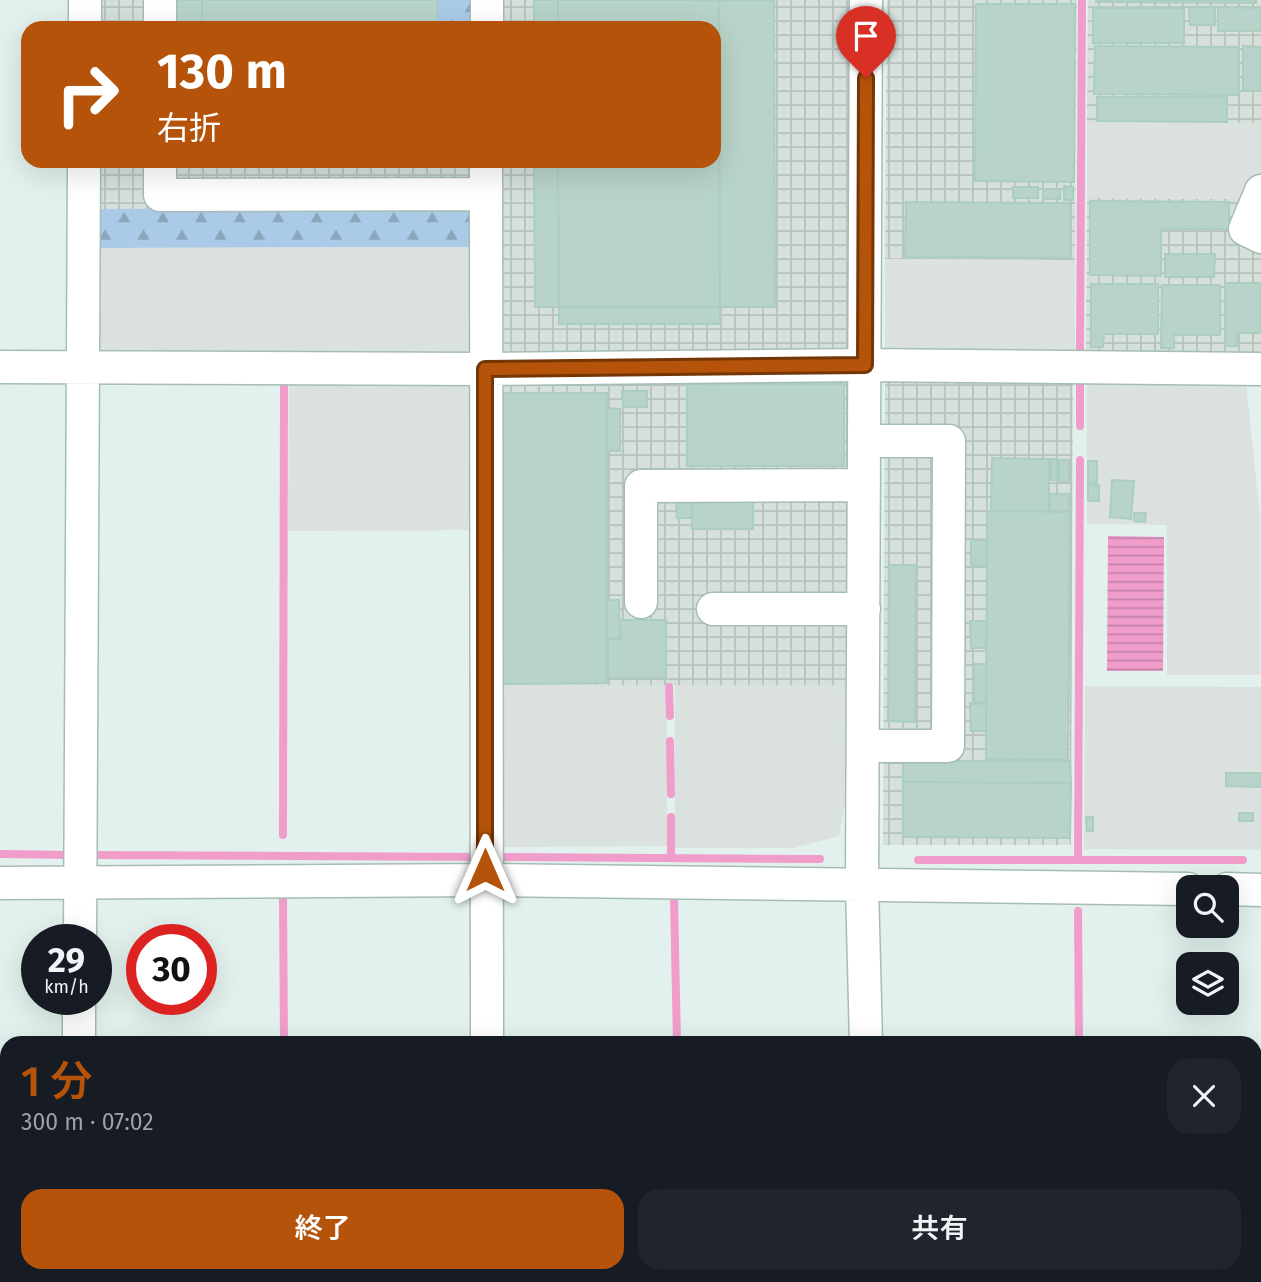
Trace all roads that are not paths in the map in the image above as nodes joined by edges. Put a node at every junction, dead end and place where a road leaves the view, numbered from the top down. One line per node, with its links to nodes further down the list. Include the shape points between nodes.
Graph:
1 (85, 0): 5 (street)
2 (160, 0): 6 (street)
3 (487, 0): 7 (street)
4 (866, 0): 14 (street)
5 (85, 21)
6 (160, 21)
7 (486, 21)
8 (84, 168): 16 (street)
9 (160, 168): 12 (street, via 160,195)
10 (486, 168): 12 (street)
11 (1261, 191): 13 (street, via 1245,229)
12 (486, 194): 17 (street)
13 (1261, 237)
14 (865, 365): 17 (street); 18 (street); 19 (street)
15 (0, 367): 16 (street)
16 (83, 368): 17 (street); 25 (street)
17 (485, 369): 26 (street)
18 (1261, 369)
19 (864, 441): 20 (street); 24 (street, via 949,441 948,746)
20 (864, 485): 21 (street, via 641,486); 23 (street)
21 (641, 602)
22 (713, 609): 23 (street)
23 (864, 609): 24 (street)
24 (863, 746): 28 (street)
25 (80, 864): 26 (street); 27 (street); 32 (street)
26 (485, 865): 28 (street); 35 (street)
27 (0, 883)
28 (862, 885): 29 (street); 36 (street)
29 (1176, 889)
30 (1239, 889): 31 (street)
31 (1261, 890)
32 (80, 924)
33 (79, 1015): 34 (street)
34 (79, 1036)
35 (487, 1036)
36 (866, 1036)

